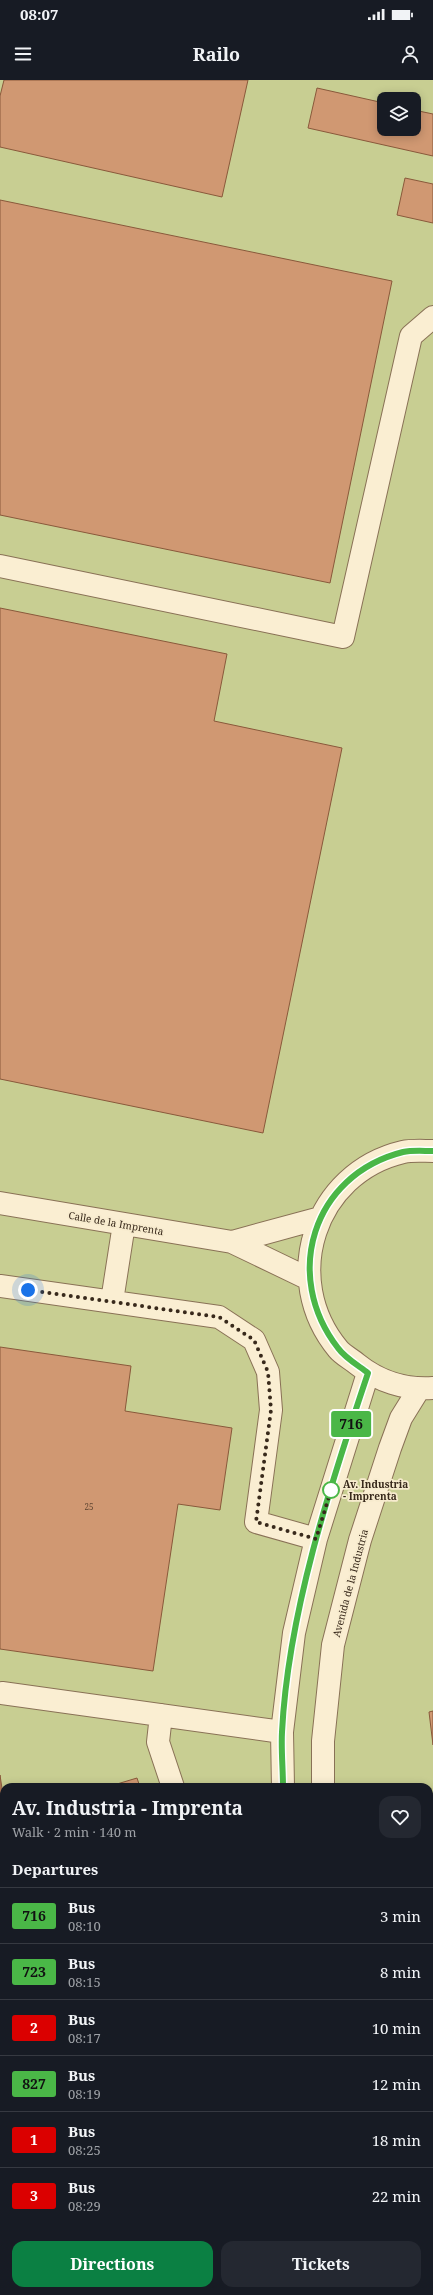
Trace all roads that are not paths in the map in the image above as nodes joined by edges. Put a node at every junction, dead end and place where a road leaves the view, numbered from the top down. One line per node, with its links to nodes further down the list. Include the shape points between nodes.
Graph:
1 (433, 318): 2 (street, via 411,336 343,637)
2 (0, 566)
3 (433, 1151): 5 (street, via 403,1152 369,1165 340,1188)
4 (0, 1203): 6 (street, Calle de la Imprenta)
5 (320, 1218): 7 (street, Calle de la Imprenta); 8 (street, via 310,1248)
6 (124, 1224): 7 (street, Calle de la Imprenta); 10 (street)
7 (232, 1242): 8 (street, Calle de la Imprenta)
8 (309, 1279): 11 (street, via 318,1316 338,1349)
9 (0, 1286): 10 (street)
10 (112, 1301): 13 (street, via 219,1317 254,1340 268,1372 271,1410 256,1522)
11 (368, 1373): 12 (street, via 393,1384); 13 (street)
12 (426, 1389): 19 (street, Avenida de la Industria, via 401,1418 360,1540 333,1645 323,1741)
13 (316, 1539): 16 (street, via 294,1633)
14 (2, 1693): 15 (street)
15 (161, 1716): 16 (street); 17 (street, via 158,1742)
16 (282, 1732): 18 (street)
17 (172, 1783)
18 (283, 1783)
19 (323, 1783)

